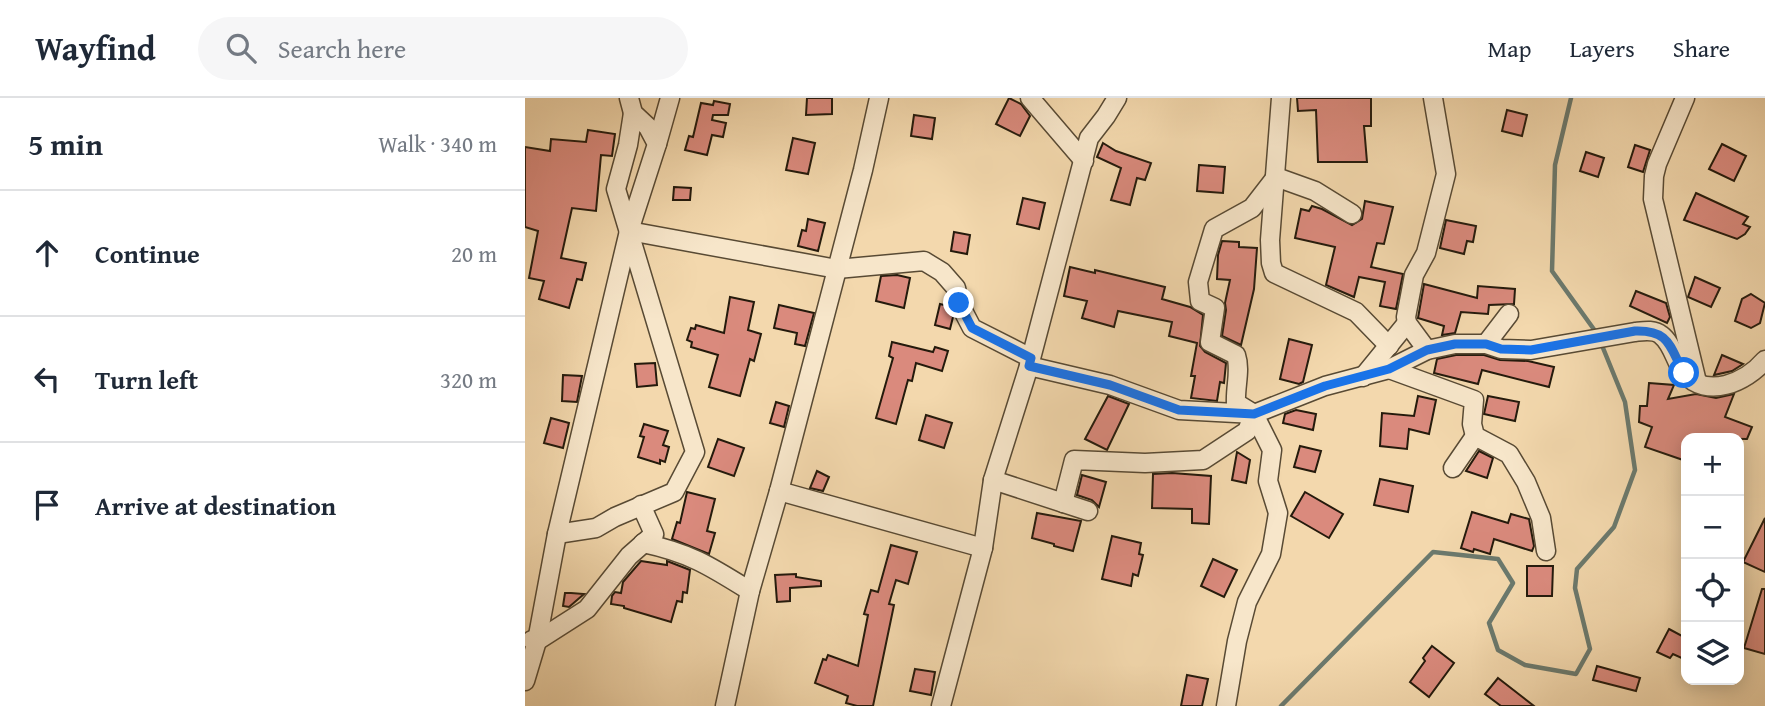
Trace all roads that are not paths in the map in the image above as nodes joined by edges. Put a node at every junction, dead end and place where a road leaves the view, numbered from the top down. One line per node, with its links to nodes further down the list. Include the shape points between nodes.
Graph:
1 (670, 98): 9 (street)
2 (879, 98): 14 (street)
3 (1030, 98): 10 (street)
4 (1117, 98): 10 (street, via 1089,138)
5 (1281, 98): 11 (street)
6 (1433, 98): 16 (street, via 1446,174 1426,253 1414,275)
7 (1685, 98): 24 (street, via 1657,164 1653,199)
8 (631, 105): 9 (street); 13 (street, via 628,145 616,189)
9 (657, 144): 13 (street)
10 (1084, 161): 21 (street)
11 (1276, 177): 12 (street, via 1315,191); 18 (street, via 1270,240 1274,273 1356,312); 25 (street, via 1252,208 1214,229 1198,282 1200,302 1215,308 1210,342 1236,355 1236,403)
12 (1352, 214)
13 (629, 231): 14 (street); 31 (street, via 695,452 674,492); 33 (street)
14 (837, 269): 21 (street, via 925,261 943,272 956,288 972,328); 29 (street)
15 (1509, 314): 17 (street)
16 (1407, 323): 18 (street); 19 (street)
17 (1486, 344): 19 (street); 24 (street, via 1531,350 1652,331 1662,335 1684,373)
18 (1388, 346): 23 (street)
19 (1427, 350): 22 (street)
20 (1765, 360): 24 (street, via 1756,371 1729,385)
21 (1030, 362): 25 (street, via 1179,410); 28 (street)
22 (1389, 369): 23 (street); 26 (street, via 1474,400)
23 (1363, 377): 25 (street, via 1325,386)
24 (1697, 382)
25 (1254, 414): 30 (street, via 1247,431 1203,460 1074,460); 42 (street, via 1272,450 1268,481 1278,513 1271,554 1247,602)
26 (1475, 436): 27 (street); 36 (street, via 1509,454 1541,518)
27 (1453, 468)
28 (993, 480): 30 (street); 35 (street)
29 (779, 491): 35 (street); 37 (street)
30 (1063, 503): 32 (street)
31 (641, 505): 33 (street, via 596,528); 34 (street, via 654,534)
32 (1088, 511)
33 (557, 534): 38 (street)
34 (643, 543): 37 (street, via 699,560); 38 (street, via 587,609)
35 (983, 548): 41 (street)
36 (1546, 551)
37 (750, 591): 40 (street)
38 (531, 640): 39 (street)
39 (525, 681)
40 (725, 706)
41 (941, 706)
42 (1226, 706)

